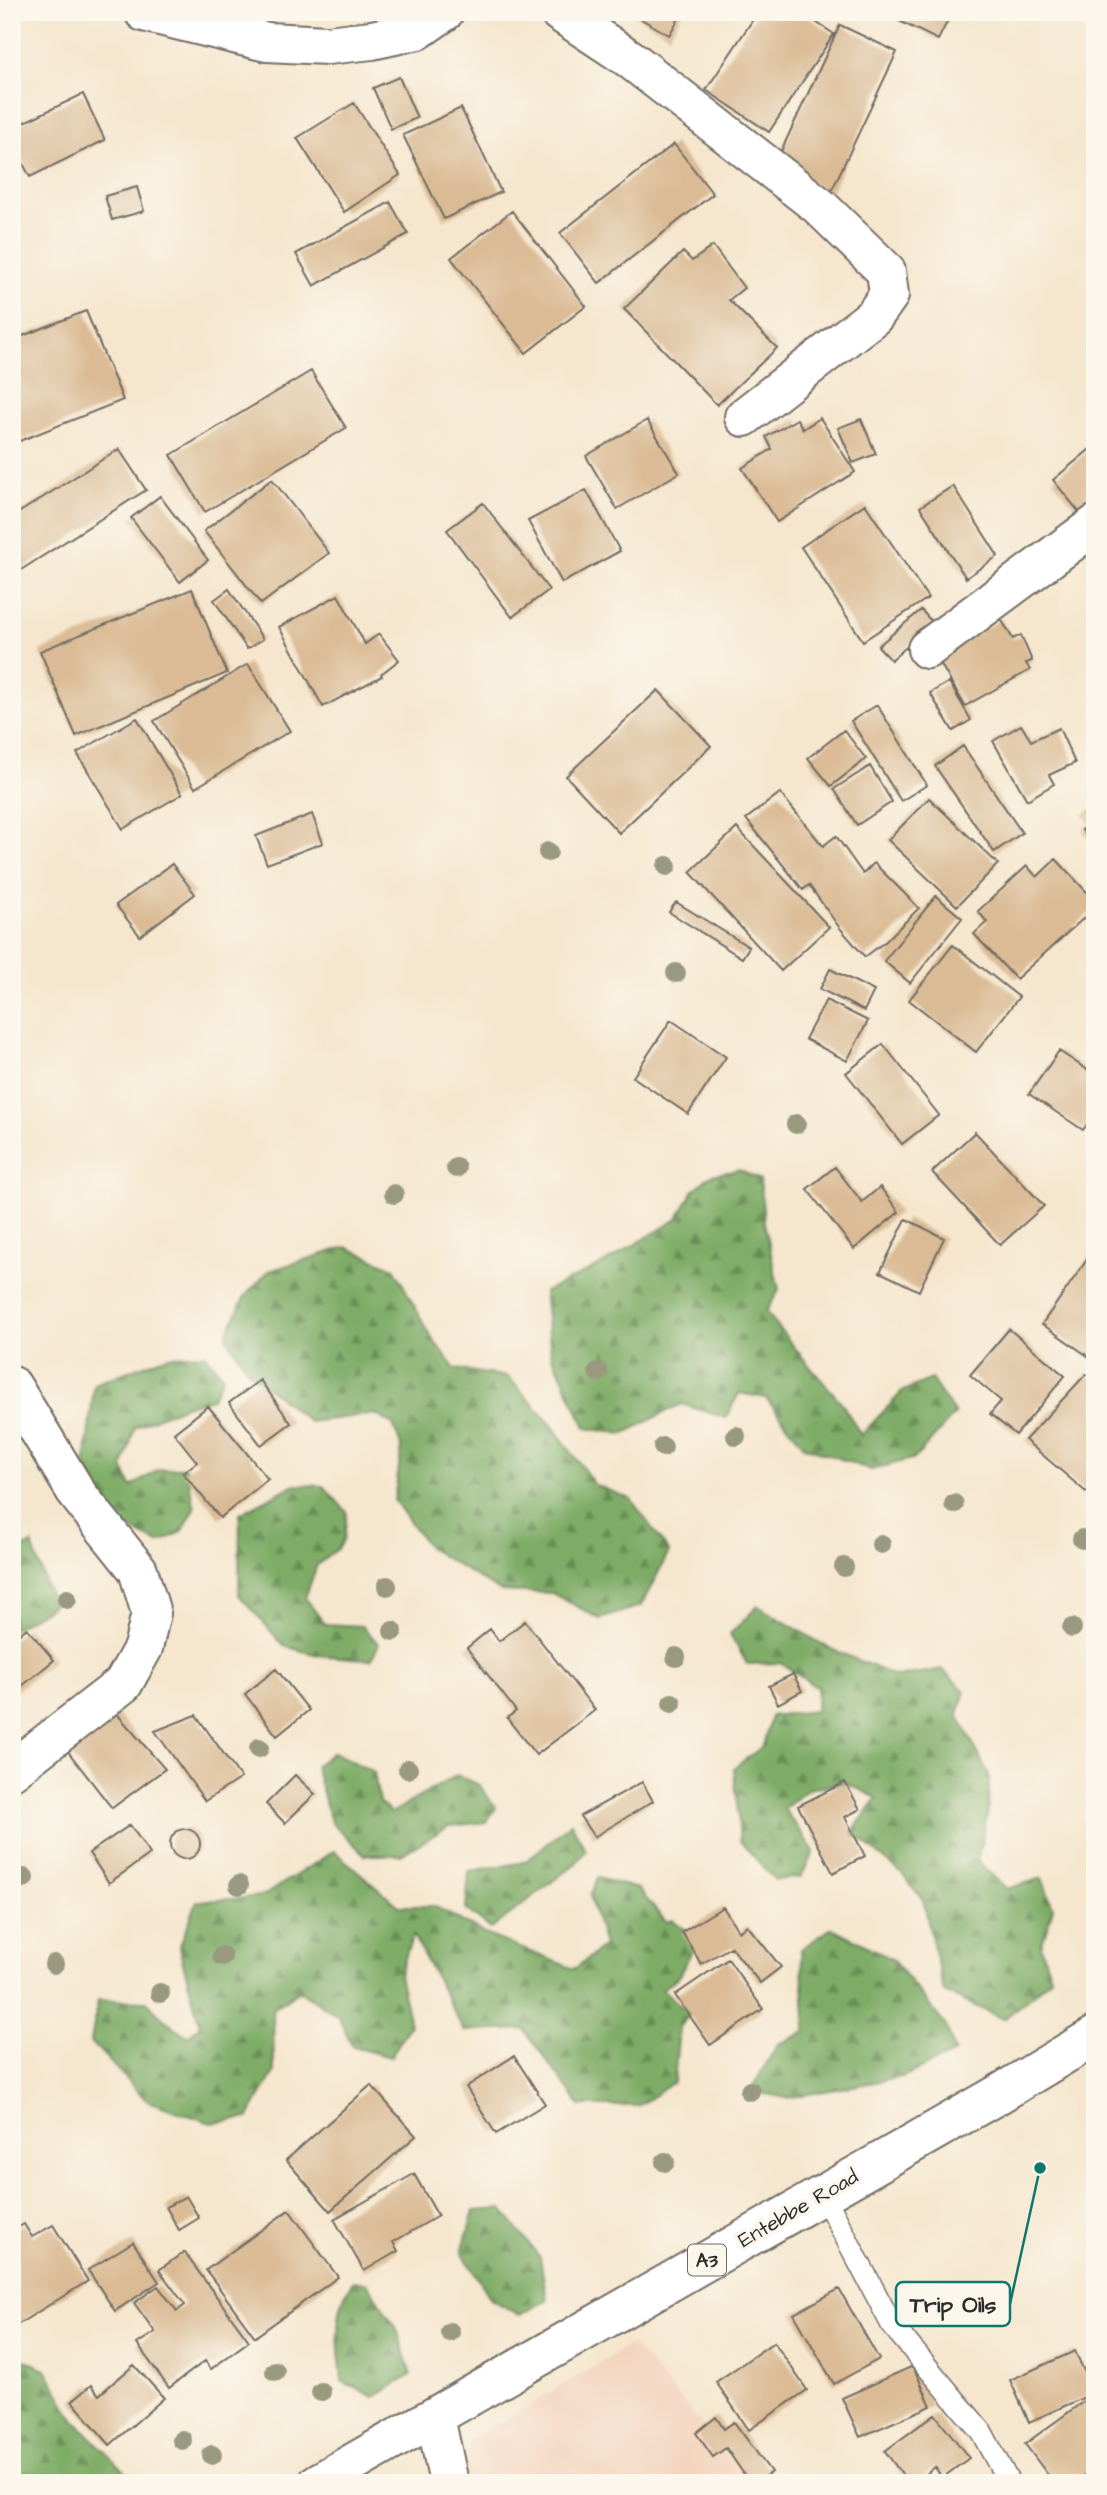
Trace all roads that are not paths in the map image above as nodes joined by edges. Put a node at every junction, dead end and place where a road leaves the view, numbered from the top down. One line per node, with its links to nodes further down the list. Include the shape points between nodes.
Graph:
1 (144, 12): 2 (street, via 267,43 327,45 418,30)
2 (444, 12)
3 (559, 12): 4 (street, via 630,59 820,206 886,271 889,295 874,316)
4 (744, 417)
5 (1095, 525): 6 (street)
6 (927, 649)
7 (12, 1386): 8 (street, via 78,1495 138,1570 151,1613 143,1648 123,1684)
8 (12, 1770)
9 (1095, 2036): 10 (street, Entebbe Road / A3)
10 (822, 2194): 11 (street, Entebbe Road / A3); 14 (lane, via 892,2325 981,2431)
11 (435, 2417): 12 (street, Entebbe Road / A3); 13 (street)
12 (336, 2478)
13 (449, 2483)
14 (1009, 2483)

